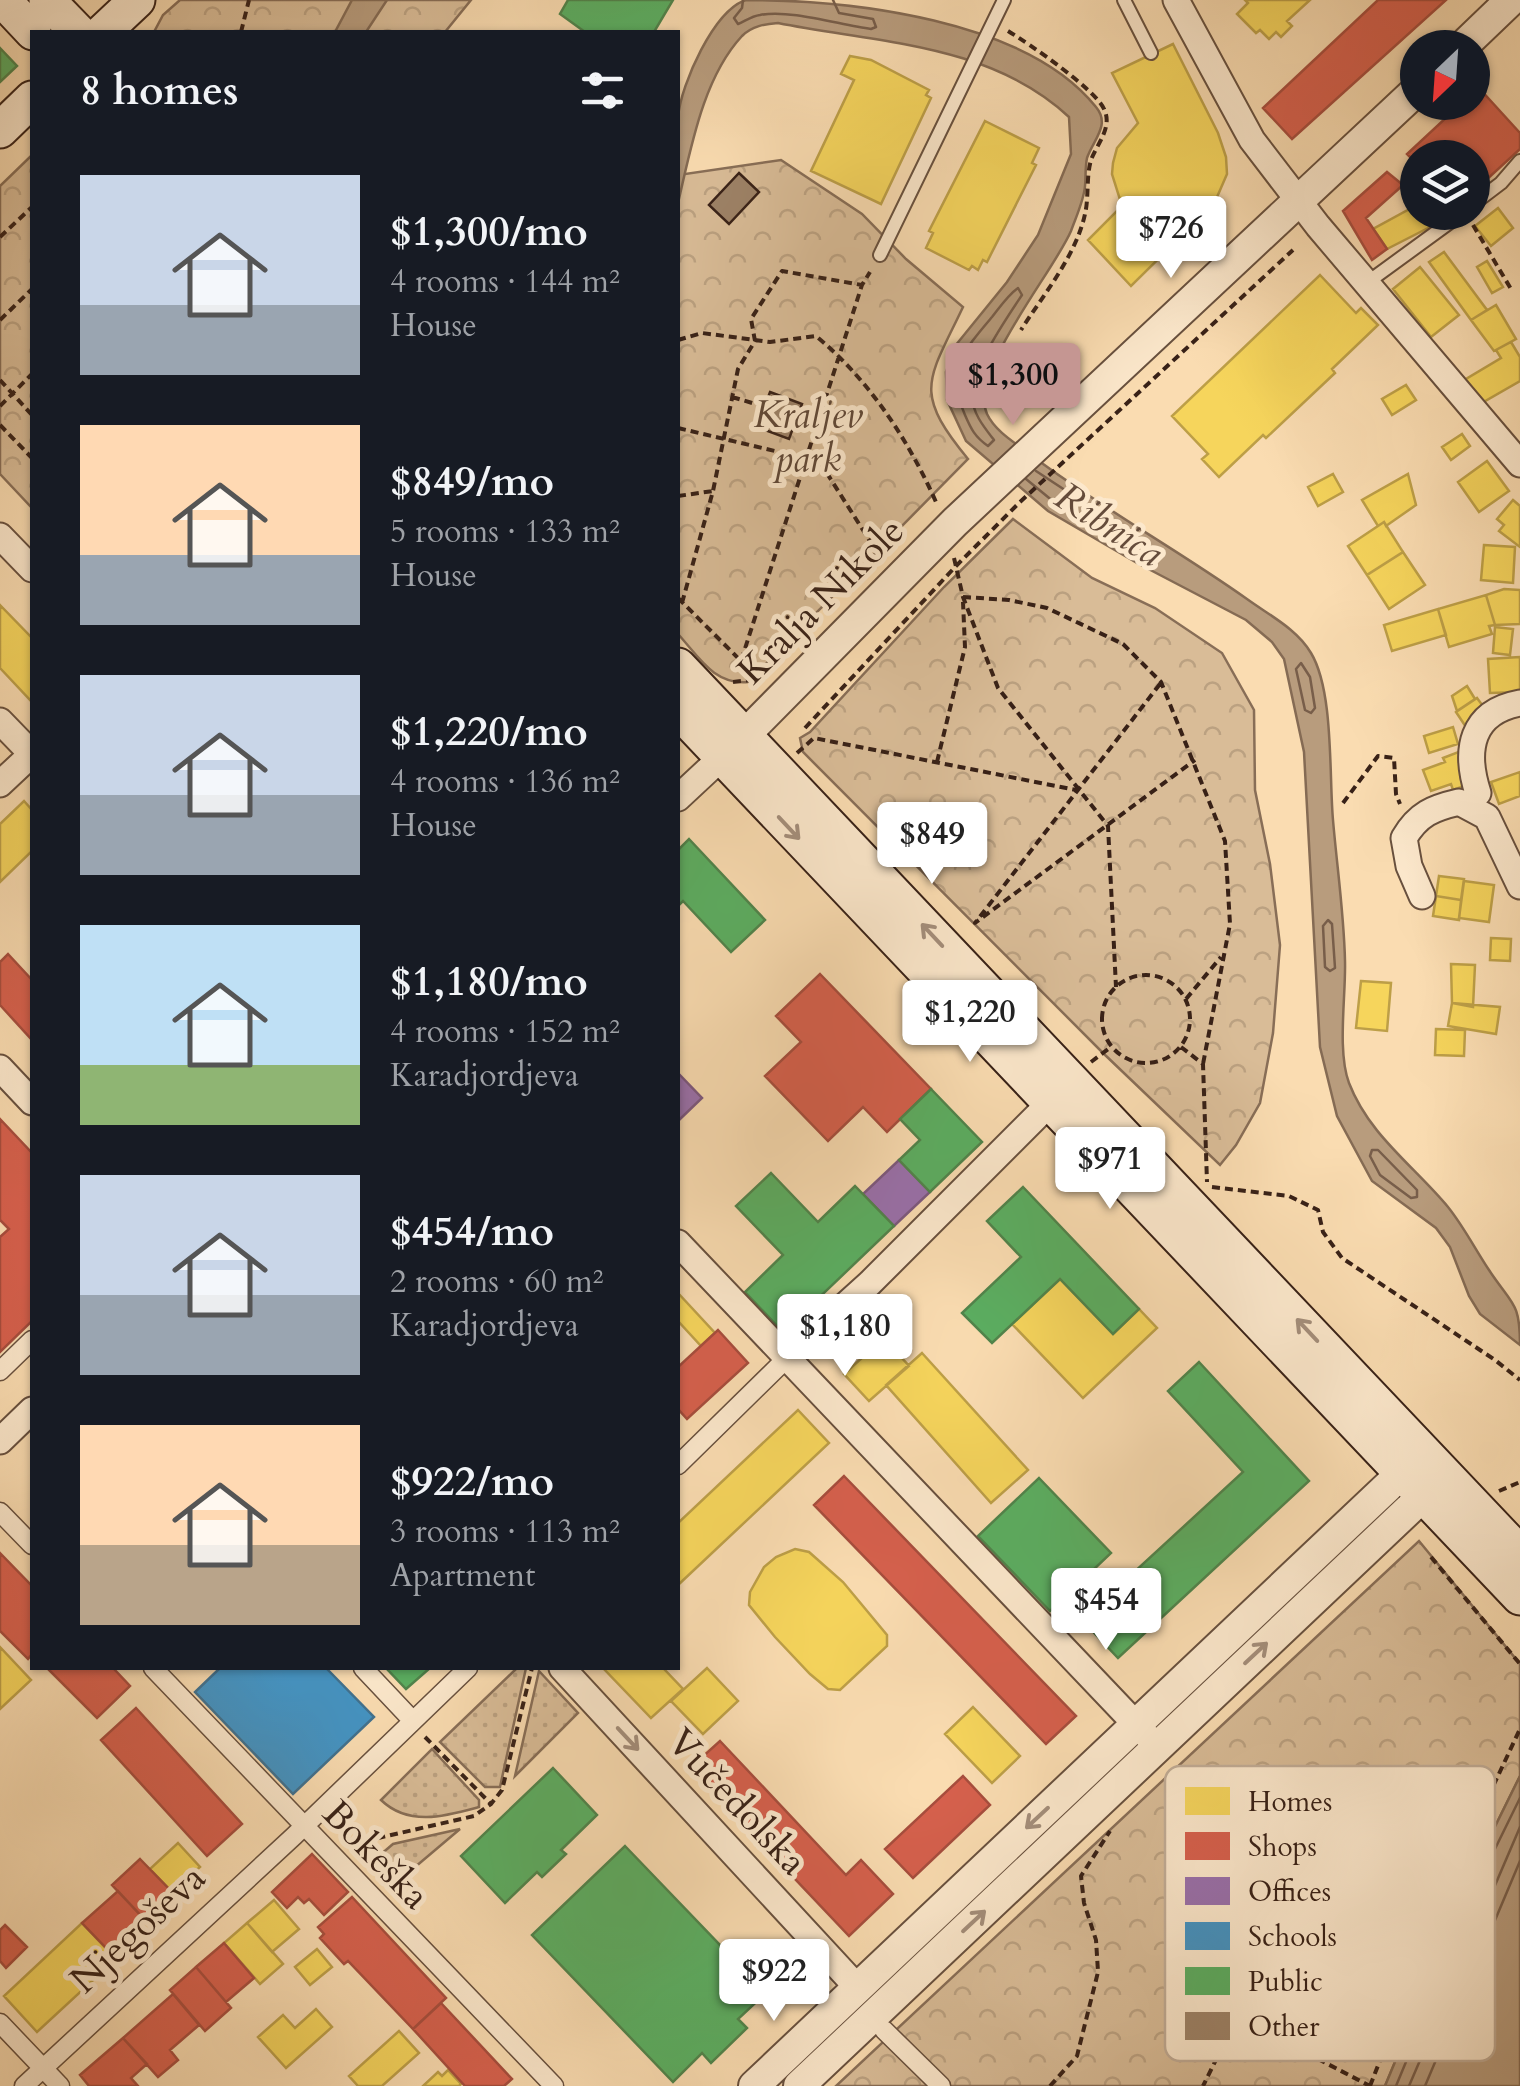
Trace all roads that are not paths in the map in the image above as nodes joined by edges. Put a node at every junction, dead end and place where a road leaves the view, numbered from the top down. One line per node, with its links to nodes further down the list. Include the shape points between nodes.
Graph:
1 (3, 0): 8 (main road)
2 (47, 0): 9 (main road)
3 (137, 0): 10 (main road)
4 (1004, 0): 20 (lane)
5 (1124, 0): 12 (lane)
6 (1176, 0): 18 (street, via 1252,140)
7 (1511, 0): 11 (street)
8 (31, 30)
9 (76, 30)
10 (105, 30)
11 (1480, 30)
12 (1151, 53)
13 (30, 102): 15 (main road)
14 (1400, 106): 18 (street)
15 (0, 130)
16 (1520, 161): 17 (lane)
17 (1490, 192)
18 (1300, 201): 21 (street); 29 (street, Kralja Nikole, via 952,526)
19 (1439, 230): 21 (lane)
20 (880, 255)
21 (1368, 282): 22 (street)
22 (1520, 464)
23 (0, 536): 24 (street)
24 (30, 567)
25 (680, 669): 29 (main road)
26 (1520, 703): 33 (street, via 1499,707 1477,732 1470,767)
27 (680, 711): 29 (main road)
28 (0, 721): 30 (street)
29 (733, 747): 34 (street); 38 (main road)
30 (30, 752)
31 (30, 756): 32 (street)
32 (0, 784)
33 (1478, 793)
34 (680, 796)
35 (1520, 886): 36 (street, via 1486,817 1459,802 1417,818 1404,838)
36 (1422, 896)
37 (0, 1068): 39 (street)
38 (1070, 1083): 42 (street); 47 (main road)
39 (30, 1100)
40 (680, 1245): 42 (street)
41 (30, 1342): 43 (street)
42 (787, 1358): 46 (street); 58 (street)
43 (0, 1371)
44 (30, 1412): 45 (street)
45 (0, 1441)
46 (680, 1462)
47 (1412, 1485): 49 (main road); 58 (street)
48 (0, 1512): 50 (street)
49 (1484, 1517): 51 (main road); 52 (main road)
50 (30, 1543)
51 (1520, 1554)
52 (1520, 1596)
53 (155, 1670): 59 (street, Bokeška)
54 (365, 1670): 57 (street)
55 (466, 1670): 57 (street, Njegoševa)
56 (564, 1670): 60 (street, Vučedolska, one-way to 60)
57 (412, 1722): 59 (street, Njegoševa)
58 (1147, 1736): 60 (street, one-way to 60); 68 (street, one-way to 58)
59 (304, 1826): 63 (street, Njegoševa); 66 (street, Bokeška)
60 (856, 1986): 67 (street)
61 (0, 2023): 63 (street)
62 (884, 2030): 69 (street)
63 (43, 2068): 64 (street, Njegoševa); 65 (street)
64 (24, 2086)
65 (60, 2086)
66 (554, 2086)
67 (754, 2086)
68 (799, 2086)
69 (941, 2086)

